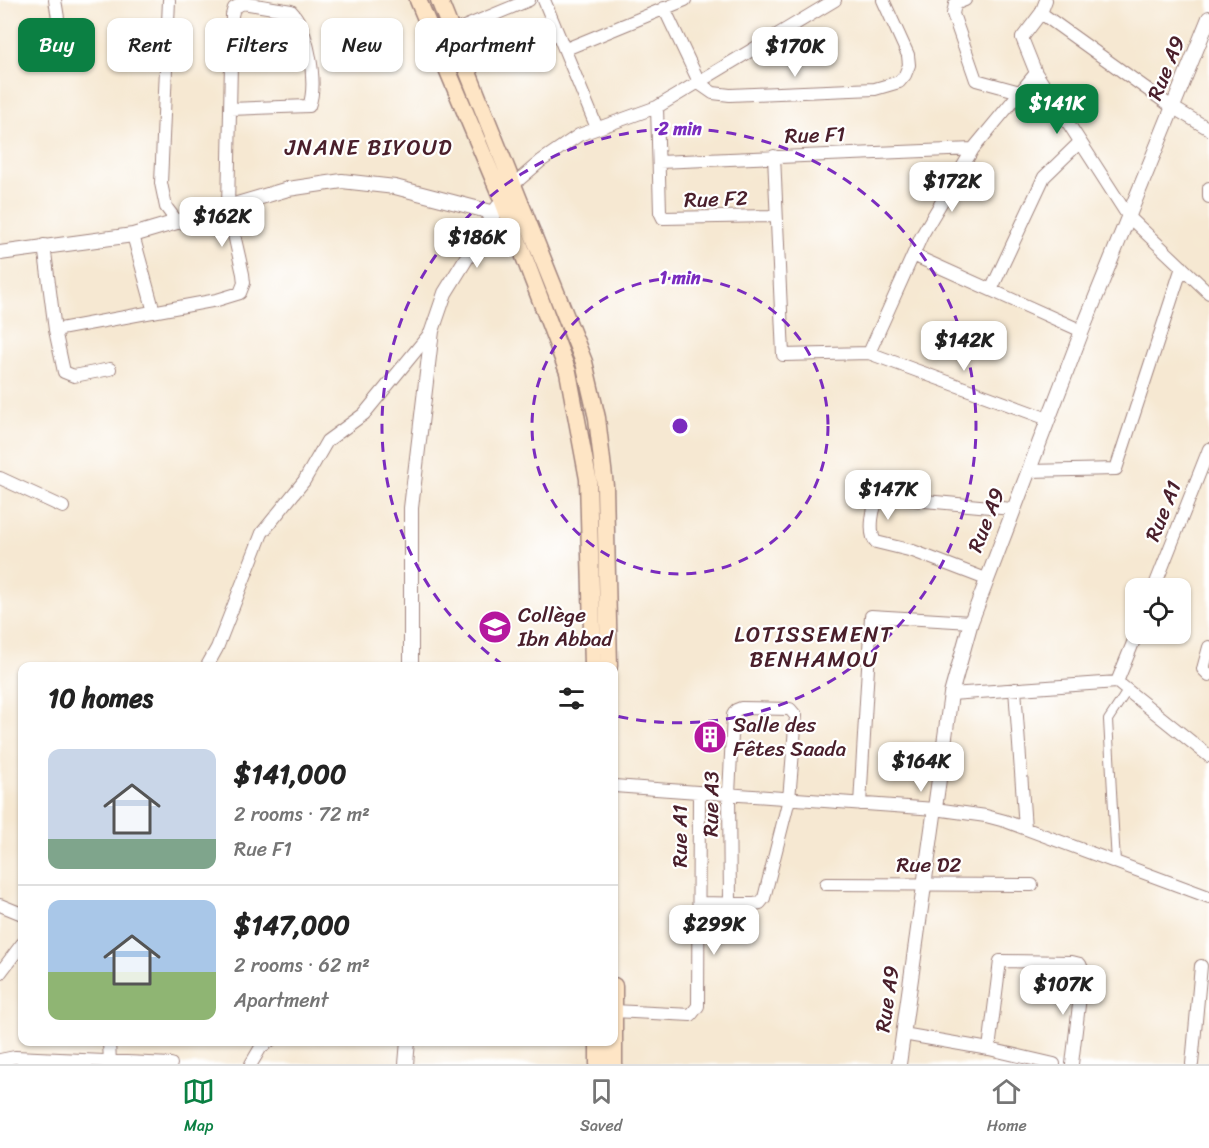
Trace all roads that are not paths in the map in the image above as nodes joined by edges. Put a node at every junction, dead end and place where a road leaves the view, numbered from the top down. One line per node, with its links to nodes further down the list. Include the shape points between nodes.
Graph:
1 (55, 0): 14 (street)
2 (169, 0): 39 (street, via 162,183 166,207)
3 (418, 0): 35 (main road)
4 (439, 0): 15 (main road)
5 (529, 0): 16 (street)
6 (544, 0): 18 (street)
7 (685, 0): 12 (street)
8 (835, 0): 21 (street)
9 (883, 0): 21 (street, via 909,65 905,75 888,87 730,96 713,93)
10 (965, 0): 22 (street, via 955,4 953,14 976,80)
11 (1046, 0): 13 (street)
12 (664, 8): 18 (street); 21 (street)
13 (1041, 13): 20 (street, via 1022,38); 24 (street)
14 (58, 18)
15 (446, 18)
16 (486, 18)
17 (1209, 18): 24 (street, Rue A9)
18 (566, 49): 26 (street)
19 (468, 72): 32 (main road)
20 (1036, 73): 22 (street); 28 (street)
21 (700, 84): 23 (street)
22 (1020, 92): 29 (street)
23 (657, 107): 26 (street); 31 (street, Rue F2)
24 (1172, 107): 27 (street); 38 (street, Rue A9)
25 (230, 109): 25 (street, via 309,106 310,58 291,11 248,4 234,8); 36 (street)
26 (597, 128): 32 (street, via 558,148)
27 (1209, 129)
28 (1080, 142): 38 (street); 45 (street, via 1044,177)
29 (973, 149): 30 (street, Rue F1); 43 (street)
30 (774, 156): 31 (street, Rue F1); 37 (street)
31 (659, 162): 37 (street, Rue F2, via 663,218)
32 (514, 184): 35 (street); 67 (main road, via 584,362 597,418 605,486)
33 (1209, 188): 34 (street)
34 (1209, 196)
35 (498, 206): 36 (street, via 352,181 288,189); 49 (street, via 445,293); 66 (main road, via 560,347 576,404 588,479)
36 (228, 208): 39 (street); 47 (street, via 243,274 240,292)
37 (775, 216): 51 (street, via 783,355)
38 (1128, 216): 44 (street); 50 (street, Rue A9)
39 (178, 223): 40 (street)
40 (132, 235): 41 (street); 47 (street)
41 (44, 245): 42 (street); 48 (street)
42 (0, 253)
43 (913, 255): 45 (street); 51 (street)
44 (1182, 267): 46 (street); 55 (street, via 1116,469)
45 (992, 288): 50 (street)
46 (1209, 293)
47 (154, 312): 48 (street)
48 (55, 330): 52 (street, via 61,364 68,375)
49 (432, 331): 64 (street, via 364,414 327,441 304,481 262,532); 65 (street, via 411,508)
50 (1082, 331): 53 (street, Rue A9)
51 (868, 353): 53 (street)
52 (110, 369)
53 (1048, 419): 55 (street, Rue A9)
54 (1209, 449): 59 (street, Rue A1)
55 (1029, 471): 58 (street, Rue A9)
56 (0, 478): 57 (street)
57 (63, 507)
58 (1012, 509): 60 (street, Rue A9); 60 (street, via 881,496 876,501 871,535 876,542 913,551)
59 (1158, 578)
60 (986, 579): 61 (street, Rue A9)
61 (970, 622): 72 (street, Rue A9); 78 (street, via 871,616)
62 (1133, 644): 69 (street)
63 (1209, 647): 68 (street, via 1203,669)
64 (209, 662)
65 (411, 662)
66 (593, 662)
67 (609, 662)
68 (1209, 675)
69 (1117, 682): 70 (street); 71 (street)
70 (1015, 689): 72 (street); 80 (street)
71 (1127, 691): 73 (street); 81 (street, via 1108,720)
72 (951, 694): 79 (street, Rue A9)
73 (1209, 756)
74 (618, 786): 75 (street)
75 (699, 793): 76 (street); 86 (street, Rue A1)
76 (729, 794): 77 (street); 77 (street, Rue A3, via 736,710 790,709 796,716); 87 (street, Rue A3)
77 (789, 799): 78 (street); 87 (street, Rue A3, via 764,898 760,903)
78 (860, 804): 79 (street)
79 (935, 809): 80 (street, via 986,816); 83 (street, Rue A9)
80 (1025, 828): 81 (street)
81 (1116, 863): 85 (street)
82 (826, 884): 83 (street, Rue D2)
83 (926, 884): 84 (street, Rue D2); 94 (street, Rue A9)
84 (1032, 885)
85 (1209, 897)
86 (699, 903): 87 (street); 93 (street, Rue A1, via 696,1011 684,1015)
87 (730, 903)
88 (0, 905): 89 (street)
89 (18, 912)
90 (18, 952): 92 (street)
91 (1201, 966): 112 (street)
92 (0, 973)
93 (618, 1011)
94 (903, 1034): 100 (street); 109 (street, Rue A9)
95 (109, 1046): 103 (street)
96 (262, 1046): 105 (street)
97 (408, 1046): 106 (street)
98 (598, 1046): 107 (main road)
99 (614, 1046): 108 (main road)
100 (989, 1048): 110 (street); 111 (street, via 1000,961 1072,962 1080,964 1083,971)
101 (0, 1060): 102 (street, via 15,1057)
102 (74, 1061): 103 (street)
103 (110, 1062): 104 (street)
104 (171, 1064)
105 (251, 1064)
106 (406, 1064)
107 (598, 1064)
108 (614, 1064)
109 (899, 1064)
110 (1054, 1064)
111 (1072, 1064)
112 (1192, 1064)

